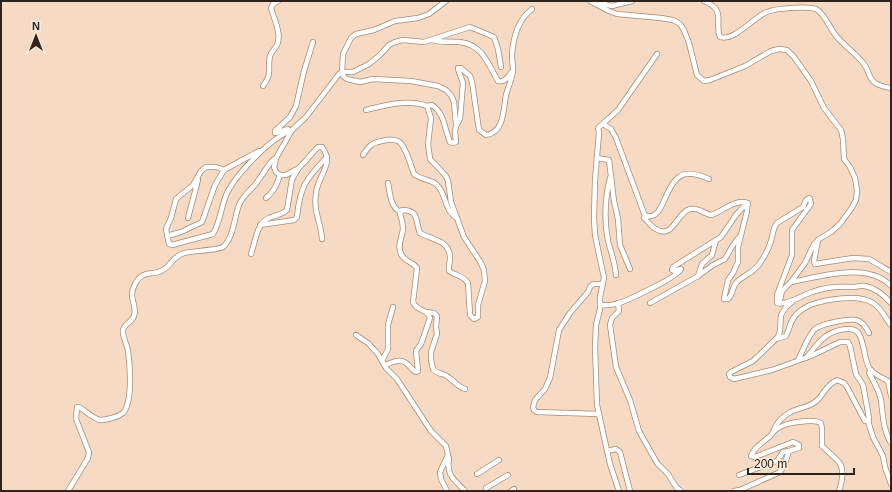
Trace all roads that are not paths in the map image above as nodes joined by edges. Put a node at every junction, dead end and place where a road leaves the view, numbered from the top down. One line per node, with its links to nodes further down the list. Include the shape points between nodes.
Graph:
1 (278, 1): 14 (street, via 271,8 278,30 277,44 270,55 269,74)
2 (446, 1): 13 (street, via 424,16 395,21 356,34 351,38 343,54)
3 (590, 1): 43 (street, via 617,14 661,18 680,24 689,43 697,75 704,81 745,66 771,51 787,50 794,56 840,130 844,159 855,178 857,190 856,200 848,214 831,232)
4 (594, 1): 5 (street, via 606,6)
5 (632, 1)
6 (704, 1): 15 (street, via 717,11 720,19 718,33 724,38 767,12 794,7 817,10 844,46 864,64 874,82)
7 (532, 9): 12 (street, via 517,30 512,56)
8 (432, 40): 11 (street, via 470,26 494,37); 12 (street, via 462,42 475,48 484,55 498,81 506,80); 13 (street, via 395,42 369,64 353,72)
9 (313, 42): 20 (street, via 296,106 290,117 275,133)
10 (657, 54): 18 (street, via 622,105)
11 (501, 67)
12 (513, 70): 19 (street, via 500,124 492,134 486,135 479,130 470,76 462,68 458,68 463,83 460,119)
13 (342, 72): 19 (street, via 346,78 360,82 373,79 411,80 438,86 451,95); 20 (street, via 306,117)
14 (263, 86)
15 (891, 88)
16 (427, 106): 17 (street, via 390,104); 19 (street, via 432,105 438,109 450,142 453,143 456,142); 38 (street, via 431,118 428,144 430,159 446,176)
17 (366, 110)
18 (603, 124): 25 (street, via 598,128); 36 (street, via 611,129 616,138)
19 (456, 126)
20 (292, 130): 21 (street, via 285,132); 24 (street)
21 (261, 150): 28 (street); 41 (street, via 228,191 213,234 172,245 169,244)
22 (363, 155): 38 (street, via 373,143 385,140 399,141 414,174 437,185 452,215)
23 (327, 157): 26 (street, via 322,147 318,147); 39 (street, via 305,182 297,217 294,220); 42 (street, via 315,201)
24 (276, 158): 30 (street, via 274,167); 87 (street, via 272,159 239,204 230,238 224,246 220,249 200,250 175,257 163,270 147,273 136,283 131,295 134,317 122,331 129,362 130,388 127,404 124,412 117,417 100,420 79,407 76,409 76,419 89,452)
25 (597, 158): 29 (street, via 609,160); 51 (street, via 594,218)
26 (299, 168): 30 (street, via 286,175); 39 (street, via 292,179 287,210 268,218)
27 (201, 170): 28 (street, via 206,167); 37 (street); 41 (street, via 193,185 176,199 166,228)
28 (224, 170): 41 (street, via 215,185 202,222)
29 (611, 174): 46 (street, via 620,245); 48 (street, via 606,199 606,220)
30 (280, 175): 33 (street, via 277,185)
31 (709, 180): 36 (street, via 695,174 680,176 674,181 658,212 653,216)
32 (388, 182): 35 (street, via 391,200)
33 (266, 198)
34 (747, 208): 36 (street, via 748,203 740,202 711,215 691,208 682,214 671,229 663,231 654,228); 40 (street); 44 (street, via 741,208 721,237)
35 (400, 212): 38 (street, via 412,212 418,222 420,233 443,242 446,246 450,258 449,271 462,276 468,283 470,315 474,319 478,317 478,305 485,281 484,270 464,237); 60 (street, via 403,230 400,251 402,256 417,268 413,302 417,308)
36 (645, 216)
37 (188, 218)
38 (457, 218)
39 (260, 225): 45 (street)
40 (742, 234): 49 (street, via 725,259); 57 (street, via 738,247 738,262 728,280 725,299 730,297 738,281 759,264 771,244 777,223 803,207 807,199 810,199 808,210 792,230 792,255 777,295)
41 (167, 236)
42 (322, 239)
43 (818, 239): 47 (street, via 815,264 853,258 869,259); 50 (street)
44 (716, 240): 49 (street, via 712,255 702,264); 54 (street, via 673,267 674,271 681,269 678,274 650,290)
45 (251, 254)
46 (630, 269)
47 (891, 272)
48 (616, 275)
49 (698, 276): 55 (street)
50 (791, 282): 52 (street, via 827,275 862,273 876,277); 57 (street, via 779,297)
51 (603, 284): 58 (street); 71 (street, via 593,284 590,287 559,330 550,378 532,407 537,412)
52 (891, 286)
53 (797, 298): 56 (street, via 830,287 864,286 879,292); 57 (street); 64 (street, via 781,315 780,335)
54 (618, 303): 58 (street); 92 (street, via 619,311 612,318 610,325 617,369 639,431 657,464)
55 (650, 303)
56 (891, 303)
57 (780, 304)
58 (600, 305): 71 (street, via 596,325)
59 (393, 307): 67 (street, via 388,325 388,349)
60 (426, 312): 67 (street, via 430,318 416,351 418,371 413,371 401,361); 69 (street, via 437,316 437,334 431,352 433,369)
61 (890, 324): 64 (street, via 873,302 864,298 827,301 802,310 792,321 786,336)
62 (869, 333): 66 (street, via 862,323 855,320 817,327 810,335)
63 (356, 335): 67 (street, via 368,343)
64 (776, 339): 66 (street, via 753,362 731,372 730,377 734,379 765,372)
65 (807, 357): 66 (street); 68 (street, via 825,337 834,332 850,329 858,332 863,342); 72 (street, via 843,341 850,344 856,374 863,385)
66 (798, 360)
67 (383, 363): 77 (street, via 432,431 446,446)
68 (870, 370): 70 (street, via 888,381); 74 (street, via 880,399 886,434)
69 (465, 389)
70 (891, 396)
71 (599, 414): 75 (street)
72 (868, 421): 73 (street, via 863,417 844,383 837,380 825,389 817,401 783,416); 79 (street)
73 (774, 431): 76 (street, via 751,456 755,457 793,442 799,445 799,448); 86 (street, via 780,426 795,422 816,420 821,423 822,446 842,466)
74 (891, 444)
75 (607, 451): 90 (street); 91 (street, via 616,449 620,452)
76 (789, 451): 83 (street, via 783,452 777,461); 93 (street, via 780,472)
77 (448, 455): 88 (street, via 440,472); 89 (street, via 450,476)
78 (499, 460): 81 (street)
79 (884, 462): 80 (street); 84 (street)
80 (890, 464)
81 (477, 474)
82 (508, 475): 85 (street)
83 (739, 475)
84 (891, 484)
85 (486, 488)
86 (840, 490)
87 (68, 491)
88 (447, 491)
89 (465, 491)
90 (619, 491)
91 (630, 491)
92 (680, 491)
93 (734, 491)

